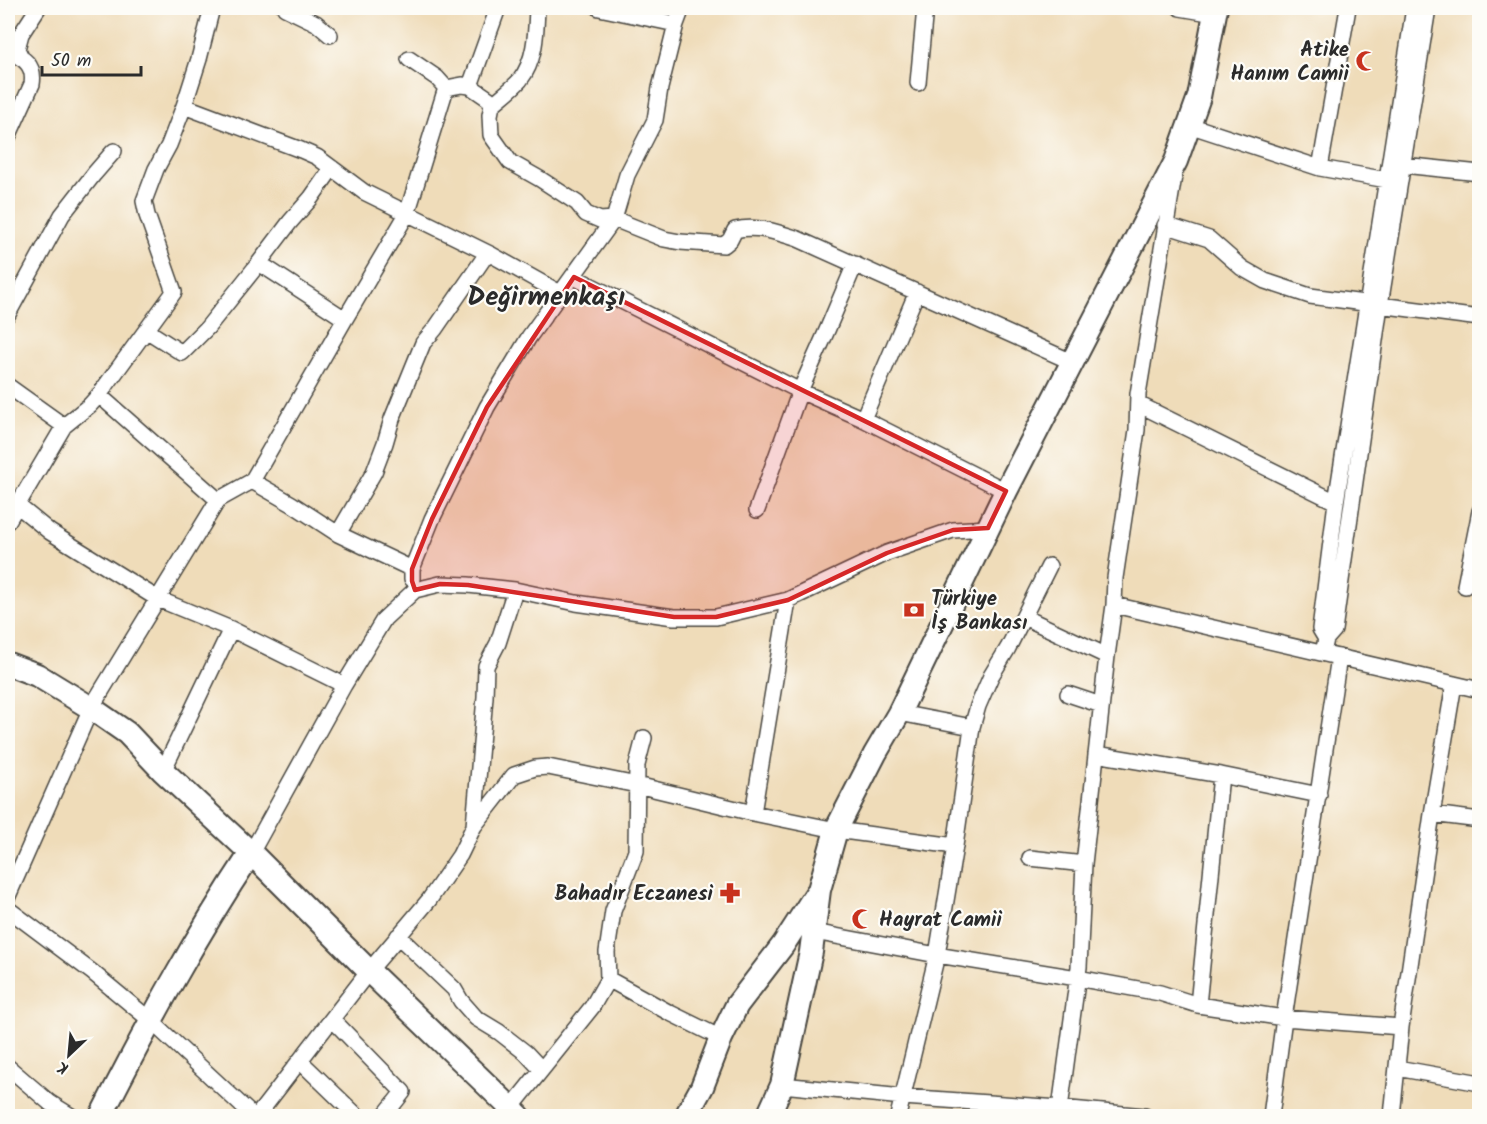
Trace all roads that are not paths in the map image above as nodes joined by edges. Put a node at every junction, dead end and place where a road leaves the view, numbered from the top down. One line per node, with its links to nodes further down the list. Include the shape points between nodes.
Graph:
1 (38, 8): 16 (street, via 21,34)
2 (212, 8): 22 (street)
3 (285, 8): 15 (street, via 316,23)
4 (498, 8): 19 (street)
5 (537, 8): 21 (street, via 531,58 520,79)
6 (599, 8): 14 (street)
7 (682, 8): 14 (street)
8 (925, 8): 18 (street)
9 (1180, 8): 13 (street)
10 (1348, 8): 29 (street)
11 (1414, 8): 31 (street)
12 (1428, 8): 27 (street)
13 (1209, 10): 23 (main road, via 1199,97); 26 (main road)
14 (676, 24): 33 (street, via 655,120 627,175)
15 (330, 35)
16 (14, 55): 24 (street, via 30,66 34,75)
17 (409, 59): 20 (street)
18 (918, 83)
19 (470, 86): 20 (street); 21 (street)
20 (446, 88): 32 (street)
21 (492, 105): 33 (street, via 491,135 510,162 577,204 586,214 600,220)
22 (184, 106): 28 (street, via 301,150); 45 (street, via 144,201 174,292)
23 (1189, 125): 26 (main road); 29 (street)
24 (8, 137)
25 (114, 151): 42 (street, via 62,215)
26 (1176, 161): 34 (street); 46 (main road)
27 (1403, 165): 30 (street); 31 (street); 41 (street)
28 (332, 168): 32 (street, via 364,192); 36 (street)
29 (1320, 168): 31 (street)
30 (1479, 173)
31 (1387, 180): 41 (street)
32 (407, 214): 35 (street); 44 (street)
33 (614, 219): 37 (street, via 680,242 724,245 735,230 769,230); 38 (street)
34 (1165, 225): 41 (street, via 1209,239 1242,268 1265,281 1310,296); 50 (street)
35 (492, 255): 40 (street); 62 (street, via 484,258 423,343 374,472)
36 (259, 264): 44 (street); 45 (street, via 182,353)
37 (855, 264): 39 (street); 48 (street)
38 (574, 277): 40 (street); 48 (street)
39 (917, 292): 46 (street); 51 (street)
40 (560, 293): 64 (street, via 487,407)
41 (1373, 304): 43 (street); 56 (street); 73 (street, via 1334,630)
42 (8, 314)
43 (1479, 318)
44 (345, 319): 53 (street)
45 (146, 330): 49 (street)
46 (1072, 362): 54 (main road)
47 (8, 386): 52 (street)
48 (800, 391): 51 (street); 58 (street)
49 (99, 395): 52 (street); 55 (street)
50 (1138, 404): 56 (street); 70 (street)
51 (863, 419): 54 (street)
52 (64, 426): 57 (street)
53 (252, 481): 55 (street); 62 (street)
54 (1006, 490): 61 (main road)
55 (218, 500): 68 (street)
56 (1336, 502): 73 (street, via 1320,629)
57 (12, 503): 60 (street); 68 (street, via 50,532)
58 (757, 510)
59 (1479, 511): 65 (street)
60 (8, 521)
61 (988, 528): 69 (street, via 953,530 887,553); 83 (main road)
62 (338, 534): 64 (street)
63 (1049, 566): 71 (street)
64 (412, 568): 66 (street)
65 (1465, 586)
66 (416, 590): 67 (street, via 440,584); 78 (street, via 384,619)
67 (515, 590): 69 (street, via 674,617 716,617); 94 (street, via 498,643 486,666)
68 (158, 599): 72 (street); 82 (street)
69 (788, 600): 91 (street)
70 (1114, 605): 73 (street); 74 (street)
71 (1024, 617): 74 (street); 84 (street, via 991,676)
72 (231, 629): 78 (street); 87 (street)
73 (1325, 646): 75 (street)
74 (1107, 656): 81 (street)
75 (1339, 657): 77 (street); 90 (street)
76 (8, 663): 82 (main road, via 37,675)
77 (1454, 684): 79 (street); 92 (street)
78 (344, 685): 97 (street)
79 (1479, 690)
80 (1068, 694): 81 (street)
81 (1101, 705): 86 (street)
82 (91, 708): 87 (main road, via 127,734); 101 (street)
83 (898, 714): 84 (street); 95 (main road)
84 (972, 727): 96 (street)
85 (644, 738): 89 (street)
86 (1096, 754): 88 (street); 99 (street)
87 (163, 771): 97 (main road)
88 (1221, 775): 90 (street); 109 (street)
89 (637, 785): 91 (street); 94 (street, via 548,767 535,768 514,774); 108 (street, via 636,851 613,911)
90 (1319, 795): 110 (street)
91 (753, 813): 95 (street)
92 (1432, 814): 93 (street); 113 (street)
93 (1479, 820)
94 (474, 826): 104 (street, via 460,855 429,900)
95 (836, 830): 96 (street); 100 (main road)
96 (955, 846): 105 (street)
97 (251, 853): 106 (main road); 112 (main road)
98 (1030, 858): 99 (street)
99 (1084, 864): 107 (street)
100 (819, 890): 103 (main road); 114 (main road, via 737,1005)
101 (8, 896)
102 (8, 909): 112 (street)
103 (814, 932): 105 (street); 120 (main road)
104 (398, 936): 106 (street); 118 (street, via 454,989 476,1018)
105 (937, 955): 107 (street); 121 (street)
106 (369, 971): 111 (street); 123 (main road)
107 (1077, 978): 109 (street, via 1160,993); 122 (street)
108 (608, 979): 114 (street); 118 (street, via 592,1007)
109 (1198, 1005): 110 (street)
110 (1284, 1018): 113 (street); 133 (street)
111 (332, 1019): 115 (street); 128 (street, via 403,1092)
112 (150, 1020): 125 (main road); 126 (street)
113 (1401, 1027): 117 (street)
114 (721, 1038): 129 (main road)
115 (300, 1061): 126 (street); 127 (street)
116 (8, 1067): 124 (street)
117 (1397, 1068): 119 (street); 134 (street)
118 (542, 1069): 123 (street)
119 (1479, 1083)
120 (782, 1085): 121 (street); 130 (main road)
121 (903, 1097): 122 (street); 131 (street)
122 (1060, 1112): 132 (street)
123 (512, 1114)
124 (71, 1116)
125 (101, 1116)
126 (255, 1116)
127 (357, 1116)
128 (384, 1116)
129 (686, 1116)
130 (768, 1116)
131 (898, 1116)
132 (1145, 1116)
133 (1271, 1116)
134 (1392, 1116)

